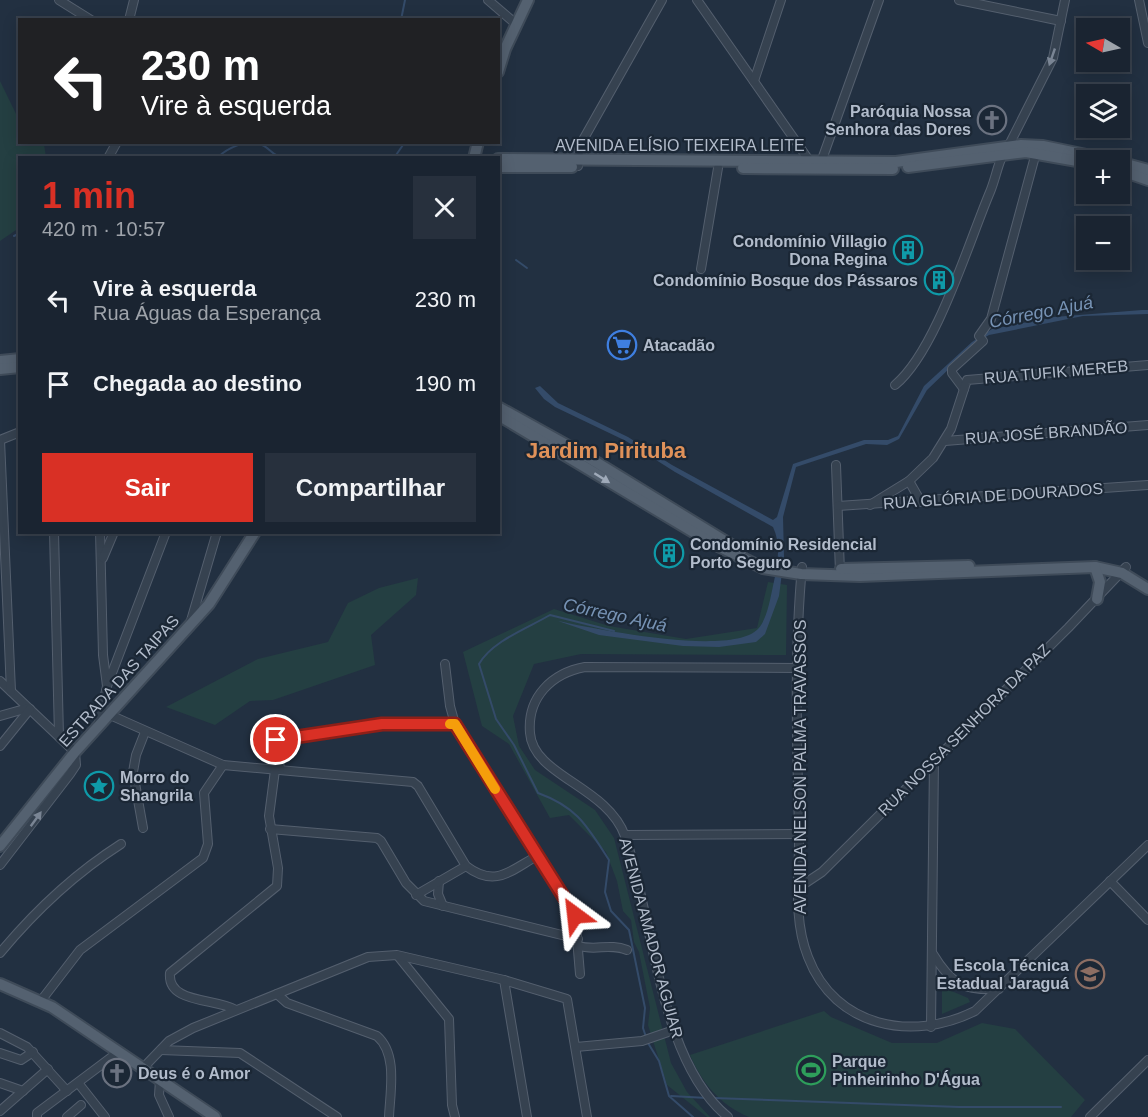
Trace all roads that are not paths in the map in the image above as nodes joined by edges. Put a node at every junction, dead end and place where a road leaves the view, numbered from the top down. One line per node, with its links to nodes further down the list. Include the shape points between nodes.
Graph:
1 (59, 0): 14 (street)
2 (134, 0): 15 (street)
3 (488, 0): 17 (street)
4 (528, 0): 13 (main road)
5 (662, 0): 26 (street, via 584,137 577,153)
6 (697, 0): 20 (street)
7 (782, 0): 20 (street)
8 (879, 0): 28 (street)
9 (959, 0): 16 (street)
10 (978, 0): 16 (street)
11 (1065, 0): 16 (street)
12 (1139, 0): 18 (street)
13 (521, 6): 17 (main road)
14 (88, 18)
15 (130, 18)
16 (1061, 18): 22 (street, one-way to 22, via 1053,58)
17 (516, 24): 19 (main road)
18 (1148, 43)
19 (500, 67)
20 (754, 81): 28 (street)
21 (1036, 149): 22 (main road, AVENIDA ELÍSIO TEIXEIRA LEITE); 23 (main road, AVENIDA ELÍSIO TEIXEIRA LEITE); 25 (main road, AVENIDA ELÍSIO TEIXEIRA LEITE); 42 (street, via 991,319 980,339 952,369)
22 (1006, 150): 28 (main road, AVENIDA ELÍSIO TEIXEIRA LEITE, via 900,168); 41 (street, via 935,327 917,362)
23 (1076, 155)
24 (500, 159): 26 (main road, AVENIDA ELÍSIO TEIXEIRA LEITE)
25 (1076, 159)
26 (578, 163): 27 (main road, AVENIDA ELÍSIO TEIXEIRA LEITE); 30 (main road, AVENIDA ELÍSIO TEIXEIRA LEITE)
27 (678, 165): 28 (main road, AVENIDA ELÍSIO TEIXEIRA LEITE); 31 (main road, AVENIDA ELÍSIO TEIXEIRA LEITE)
28 (816, 165): 31 (main road, AVENIDA ELÍSIO TEIXEIRA LEITE)
29 (1130, 165): 32 (main road)
30 (500, 167)
31 (718, 168): 35 (street)
32 (1148, 171)
33 (1130, 174): 34 (main road)
34 (1148, 180)
35 (701, 270)
36 (18, 359): 37 (main road)
37 (0, 361)
38 (1148, 365): 42 (street, RUA TUFIK MEREB, via 970,379)
39 (18, 367): 40 (main road)
40 (0, 369)
41 (895, 385)
42 (965, 385): 48 (street)
43 (500, 408): 62 (main road, via 742,552)
44 (500, 416): 62 (main road, one-way to 62, via 732,554)
45 (1148, 425): 48 (street, RUA JOSÉ BRANDÃO)
46 (18, 433): 47 (street)
47 (0, 440): 75 (street)
48 (945, 441): 50 (street)
49 (836, 465): 54 (street)
50 (909, 481): 52 (street); 53 (street)
51 (1148, 484): 52 (street, RUA GLÓRIA DE DOURADOS)
52 (921, 502): 53 (street, RUA GLÓRIA DE DOURADOS)
53 (870, 505): 54 (street, RUA GLÓRIA DE DOURADOS)
54 (838, 507): 66 (street)
55 (54, 534): 83 (street)
56 (100, 534): 61 (street)
57 (113, 534): 61 (street)
58 (165, 534): 74 (street)
59 (216, 534): 70 (street)
60 (254, 534): 70 (main road, ESTRADA DAS TAIPAS)
61 (101, 561): 74 (street, via 103,655)
62 (774, 567): 64 (main road)
63 (1095, 567): 65 (main road); 66 (main road); 69 (main road, via 1100,582)
64 (802, 570): 66 (main road); 72 (street, AVENIDA NELSON PALMA TRAVASSOS)
65 (1124, 570): 66 (main road, via 1089,561); 67 (main road); 68 (main road); 69 (street, RUA NOSSA SENHORA DA PAZ)
66 (840, 573)
67 (1148, 580)
68 (1148, 589)
69 (1097, 599): 87 (street, RUA NOSSA SENHORA DA PAZ)
70 (190, 625): 77 (main road, ESTRADA DAS TAIPAS)
71 (445, 664): 80 (street)
72 (799, 668): 92 (street, AVENIDA NELSON PALMA TRAVASSOS); 93 (street, AVENIDA AMADOR AGUIAR, via 585,667 550,681 536,699 531,717 533,746 548,765 603,803)
73 (0, 681): 75 (street)
74 (108, 686): 81 (street)
75 (11, 691): 76 (street)
76 (29, 709): 78 (street); 83 (street); 85 (street)
77 (110, 715): 81 (main road, ESTRADA DAS TAIPAS); 82 (street)
78 (0, 716)
79 (270, 719): 84 (street)
80 (455, 724): 84 (street, via 382,724); 97 (street)
81 (98, 728): 86 (main road, ESTRADA DAS TAIPAS)
82 (145, 732): 88 (street); 90 (street, via 134,772)
83 (59, 736): 86 (street)
84 (276, 740): 89 (street)
85 (0, 746)
86 (75, 752): 96 (main road, ESTRADA DAS TAIPAS); 98 (street, one-way to 86, via 73,770)
87 (934, 759): 102 (street, RUA NOSSA SENHORA DA PAZ, via 822,872); 109 (street)
88 (223, 765): 89 (street); 116 (street, via 204,793 208,844 203,858 80,950)
89 (278, 770): 91 (street, via 269,805); 99 (street, via 413,782)
90 (143, 828)
91 (270, 829): 103 (street, via 377,838); 117 (street, via 278,868 277,886 170,973 171,986 178,994 226,1004)
92 (799, 834): 93 (street); 102 (street, AVENIDA NELSON PALMA TRAVASSOS)
93 (625, 835): 119 (street, AVENIDA AMADOR AGUIAR)
94 (120, 844): 108 (street, via 69,881)
95 (1148, 844): 101 (street, AVENIDA NELSON PALMA TRAVASSOS)
96 (0, 846)
97 (537, 856): 99 (street, via 498,877); 106 (street, via 570,903)
98 (0, 865)
99 (466, 866): 100 (street)
100 (439, 881): 103 (street); 104 (street, via 438,894)
101 (1110, 881): 105 (street); 114 (street, AVENIDA NELSON PALMA TRAVASSOS)
102 (798, 888): 118 (street, AVENIDA NELSON PALMA TRAVASSOS, via 801,932 808,958 836,998 877,1022 904,1028)
103 (416, 895): 104 (street)
104 (443, 906): 106 (street)
105 (1148, 921)
106 (578, 942): 107 (street, via 594,950 614,945); 111 (street)
107 (627, 950)
108 (0, 953)
109 (932, 953): 114 (street, via 947,975 961,985); 118 (street)
110 (398, 955): 112 (street); 115 (street, via 368,957); 143 (street, via 449,1019)
111 (580, 974)
112 (504, 980): 121 (street, via 567,999); 144 (street)
113 (0, 984): 116 (main road)
114 (999, 989): 118 (street, AVENIDA NELSON PALMA TRAVASSOS, via 975,1011 952,1023)
115 (277, 994): 117 (street); 142 (street, via 287,1004 384,1041 390,1064)
116 (40, 1002): 125 (main road)
117 (236, 1010): 122 (street, via 177,1036)
118 (931, 1027)
119 (674, 1030): 121 (street, via 646,1040); 147 (street, AVENIDA AMADOR AGUIAR, via 703,1092)
120 (0, 1033): 123 (street)
121 (576, 1047): 145 (street)
122 (160, 1050): 128 (street); 141 (street, via 240,1053)
123 (33, 1052): 124 (street, via 21,1060); 127 (street)
124 (0, 1053)
125 (117, 1053): 128 (main road); 131 (street)
126 (1148, 1060): 148 (street)
127 (48, 1069): 132 (street); 133 (street)
128 (142, 1069): 129 (main road)
129 (160, 1080): 139 (street, via 159,1095); 140 (main road)
130 (0, 1083): 132 (street)
131 (79, 1084): 133 (street); 138 (street)
132 (22, 1091): 135 (street)
133 (67, 1091): 136 (street)
134 (81, 1105): 137 (street)
135 (0, 1111)
136 (37, 1115)
137 (67, 1117)
138 (105, 1117)
139 (169, 1117)
140 (215, 1117)
141 (337, 1117)
142 (389, 1117)
143 (454, 1117)
144 (527, 1117)
145 (587, 1117): 146 (street)
146 (594, 1117)
147 (728, 1117)
148 (1090, 1117)

